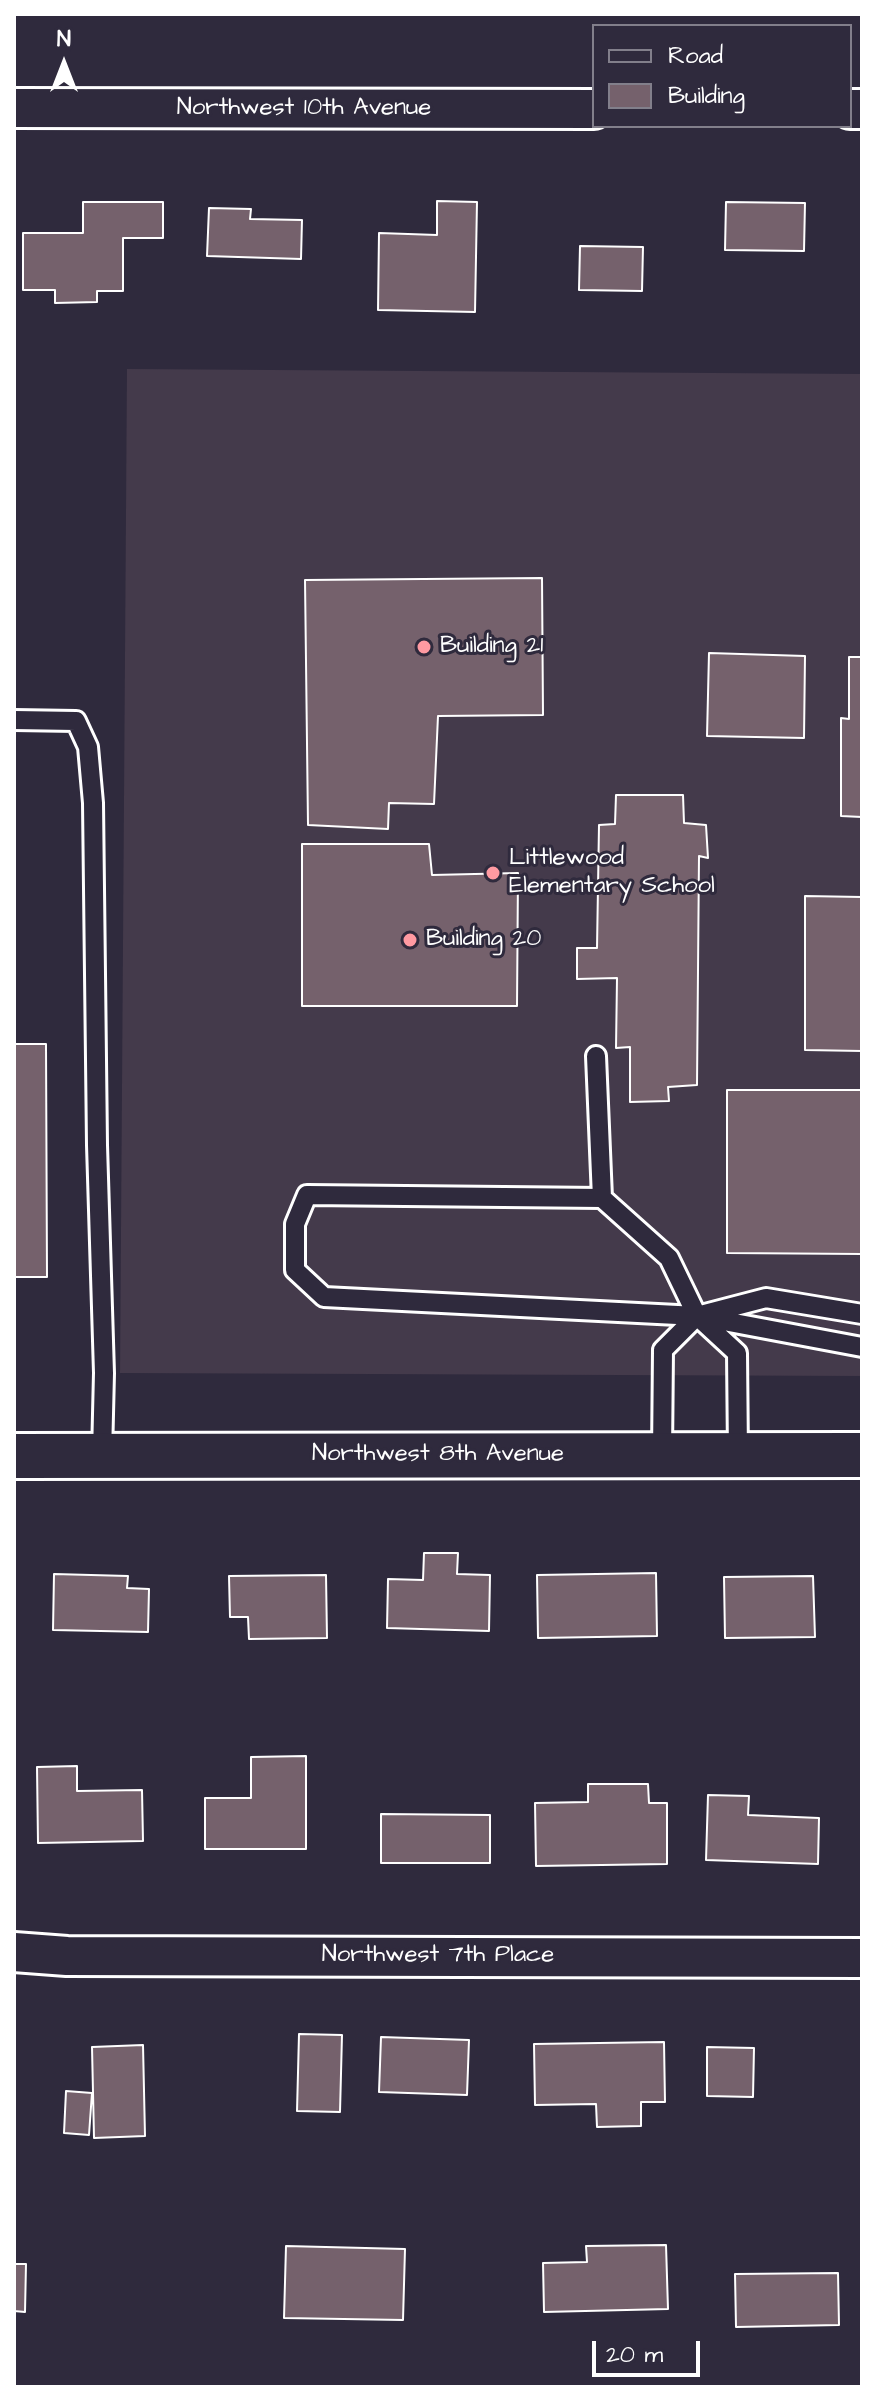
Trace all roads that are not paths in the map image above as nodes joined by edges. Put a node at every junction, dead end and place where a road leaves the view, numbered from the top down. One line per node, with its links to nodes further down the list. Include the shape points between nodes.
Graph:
1 (14, 108): 2 (street, Northwest 10th Avenue)
2 (592, 109)
3 (14, 720): 9 (lane, via 76,721 88,747)
4 (596, 1056): 5 (lane)
5 (602, 1198): 7 (lane, via 669,1258); 7 (lane, via 307,1195 295,1224 295,1270 324,1297)
6 (862, 1314): 7 (lane, via 766,1298)
7 (697, 1316): 8 (lane); 10 (lane, via 663,1350); 11 (lane, via 737,1353)
8 (862, 1347)
9 (102, 1455): 10 (street, Northwest 8th Avenue); 13 (street, Northwest 8th Avenue)
10 (662, 1455): 11 (street, Northwest 8th Avenue)
11 (738, 1455): 12 (street, Northwest 8th Avenue)
12 (862, 1455)
13 (14, 1456)
14 (14, 1952): 15 (street, Northwest 7th Place)
15 (862, 1958)

